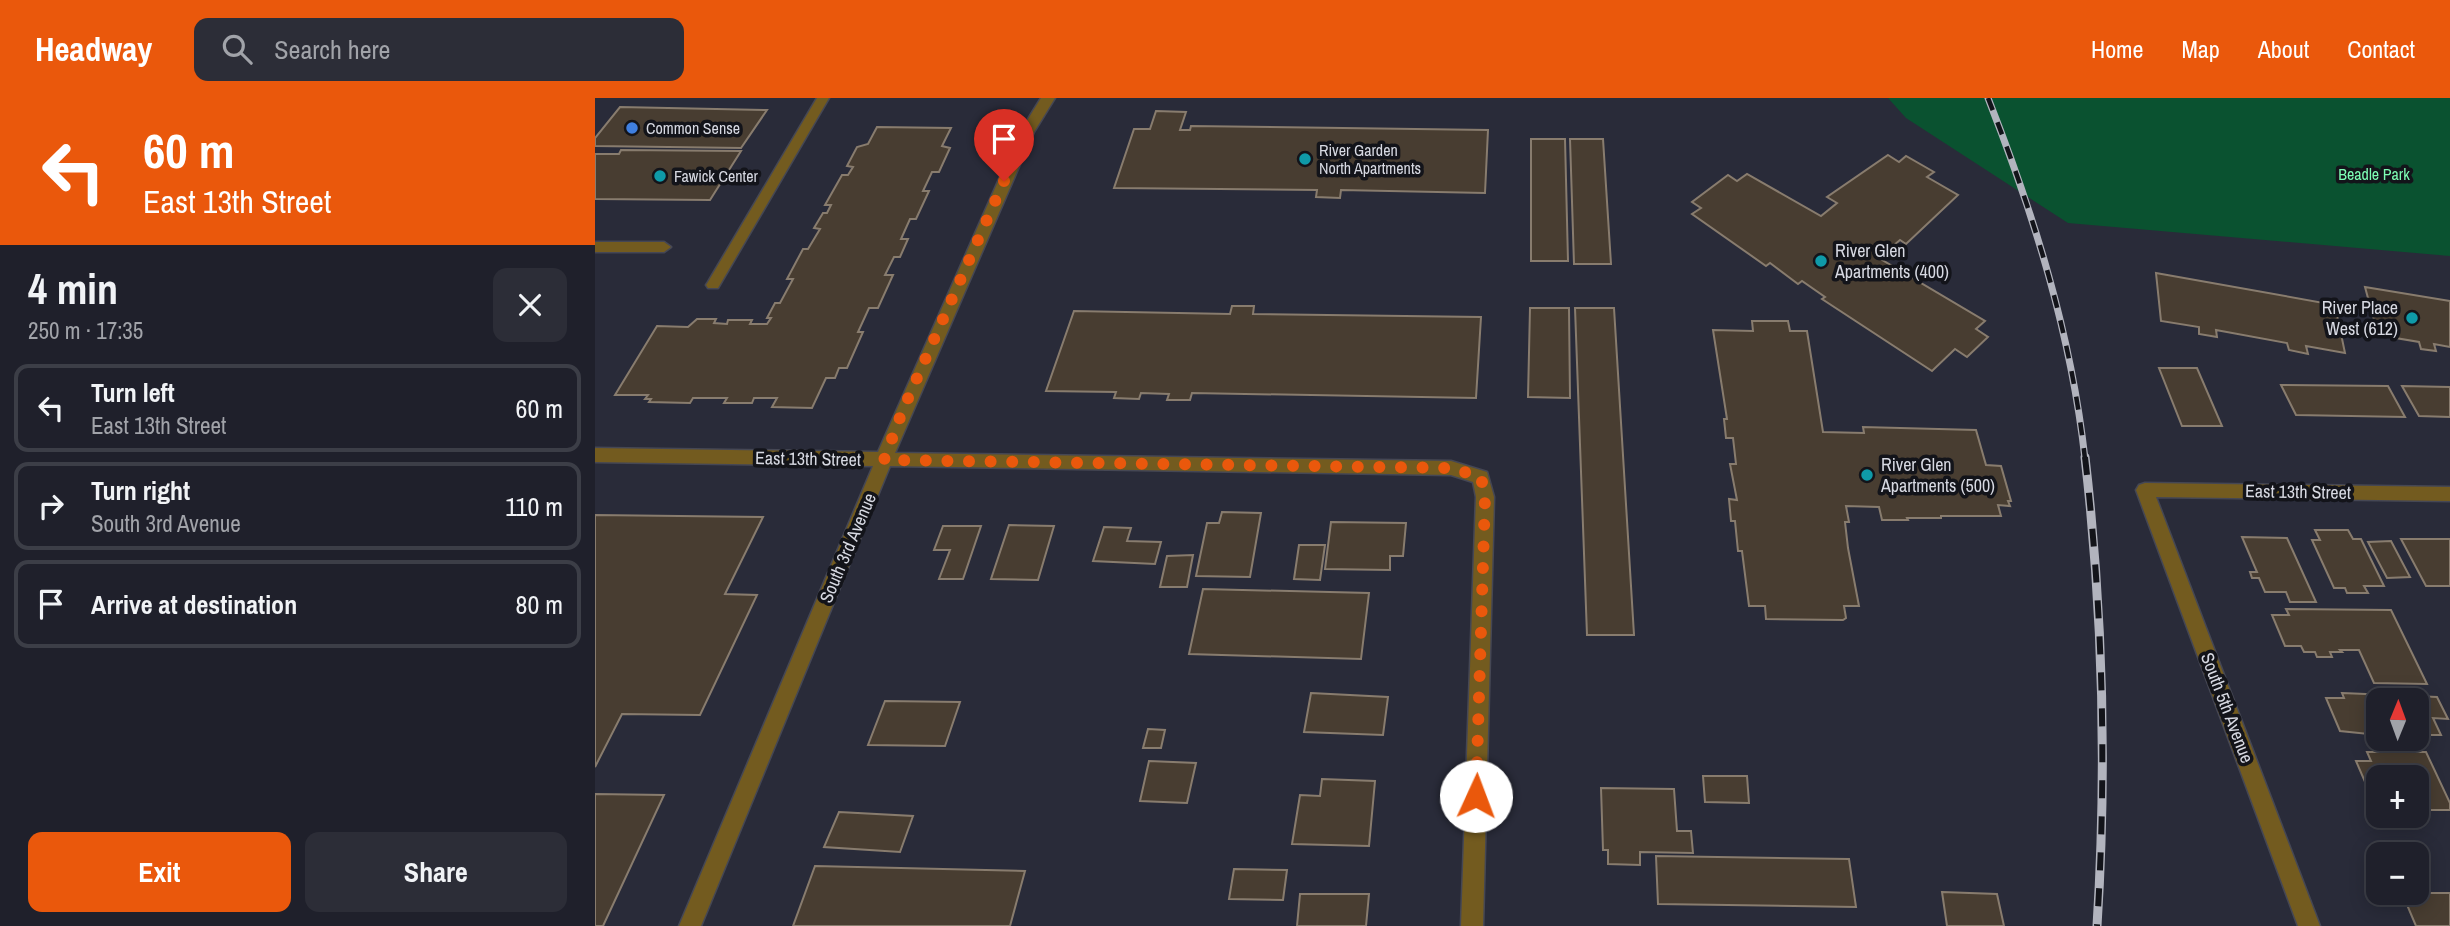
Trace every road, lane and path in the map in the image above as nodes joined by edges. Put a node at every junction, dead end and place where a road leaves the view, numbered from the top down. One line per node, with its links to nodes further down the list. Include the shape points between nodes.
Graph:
1 (823, 98): 5 (lane)
2 (1048, 98): 7 (street, South 3rd Avenue, via 1027,132)
3 (595, 247): 4 (lane)
4 (664, 247)
5 (713, 285)
6 (595, 456): 7 (street, East 13th Street)
7 (884, 460): 10 (street, South 3rd Avenue); 11 (street, East 13th Street, via 1451,468 1481,477 1485,497)
8 (2145, 490): 9 (street, East 13th Street); 12 (street, South 5th Avenue)
9 (2450, 494)
10 (690, 926)
11 (1472, 926)
12 (2309, 926)

